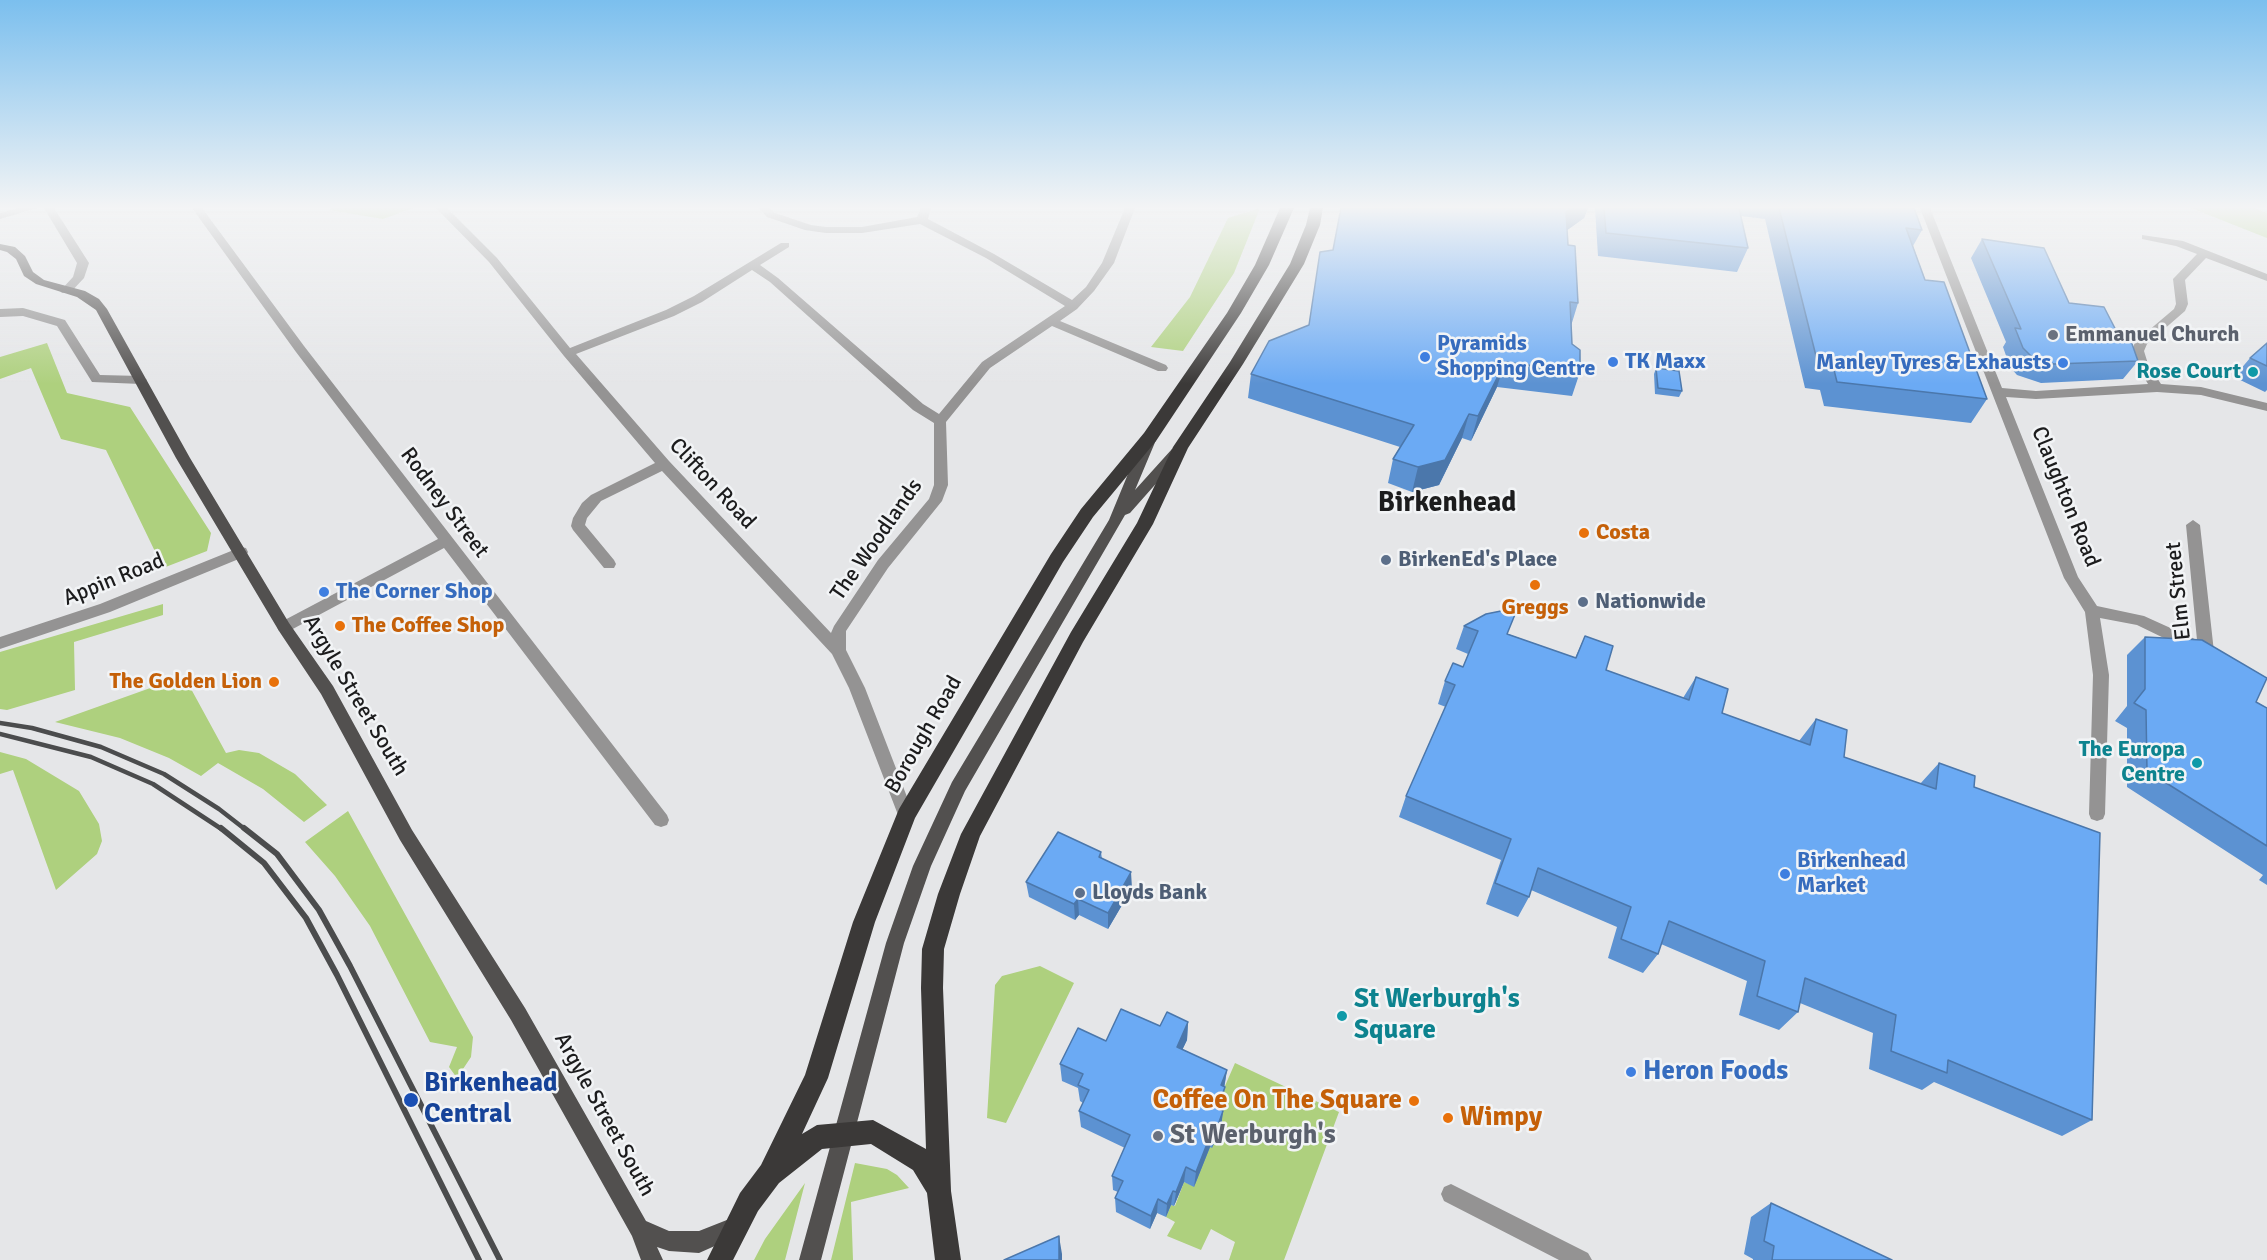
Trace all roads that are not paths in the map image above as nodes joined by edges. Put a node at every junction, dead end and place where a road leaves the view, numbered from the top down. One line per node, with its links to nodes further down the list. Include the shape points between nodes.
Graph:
1 (25, 267): 15 (main road, Argyle Street South, via 40,282)
2 (82, 267): 15 (street)
3 (240, 267): 31 (street, Rodney Street)
4 (498, 267): 19 (street, Clifton Road)
5 (752, 267): 19 (street, via 670,313)
6 (754, 267): 25 (street)
7 (1007, 267): 16 (street)
8 (1105, 267): 16 (street)
9 (1262, 267): 26 (highway, Borough Road)
10 (1295, 267): 27 (highway)
11 (1949, 267): 23 (street, Claughton Road)
12 (2191, 267): 22 (street, via 2179,279 2179,311 2141,342 2138,351)
13 (2240, 267): 14 (street)
14 (2267, 278)
15 (66, 291): 21 (main road, Argyle Street South, via 81,294 101,309)
16 (1073, 306): 18 (street)
17 (0, 313): 21 (street, via 23,312 61,323 96,379)
18 (1050, 321): 20 (street); 25 (street, via 986,366)
19 (568, 353): 28 (street, Clifton Road)
20 (1162, 368)
21 (141, 380): 32 (main road, Argyle Street South)
22 (2157, 388): 23 (street, via 2036,395); 24 (street, via 2202,391)
23 (1999, 392): 34 (street, Claughton Road, via 2071,578)
24 (2267, 407)
25 (940, 422): 37 (street, The Woodlands, via 941,485 935,501 883,564 839,630)
26 (1150, 437): 29 (main road); 39 (highway, Borough Road, via 1087,513 1057,558)
27 (1181, 447): 29 (main road); 42 (highway, via 1145,524 1077,637 971,834 949,894 933,949)
28 (664, 464): 33 (street, via 596,498 579,518 578,526); 37 (street, Clifton Road)
29 (1116, 520): 48 (main road, via 958,787 922,866 895,943)
30 (2193, 525): 34 (street, Elm Street, via 2212,655 2139,620)
31 (445, 541): 35 (street); 40 (street, Rodney Street)
32 (241, 552): 35 (main road, Argyle Street South); 36 (street, Appin Road, via 105,608)
33 (609, 564)
34 (2092, 611): 38 (street, Claughton Road, via 2101,675)
35 (284, 627): 45 (main road, Argyle Street South, via 327,690 406,835 518,1014)
36 (0, 644)
37 (838, 650): 39 (street, Clifton Road, via 857,688)
38 (2097, 814)
39 (906, 815): 41 (highway, Borough Road, via 864,922 816,1078)
40 (661, 820)
41 (770, 1174): 42 (highway, via 817,1137 873,1132 922,1161); 44 (highway)
42 (939, 1191): 49 (highway)
43 (1451, 1194): 50 (street)
44 (737, 1226): 45 (main road, Argyle Street South, via 699,1242 669,1241); 47 (highway)
45 (639, 1229): 46 (main road, Argyle Street South)
46 (652, 1260)
47 (720, 1260)
48 (810, 1260)
49 (948, 1260)
50 (1581, 1260)

